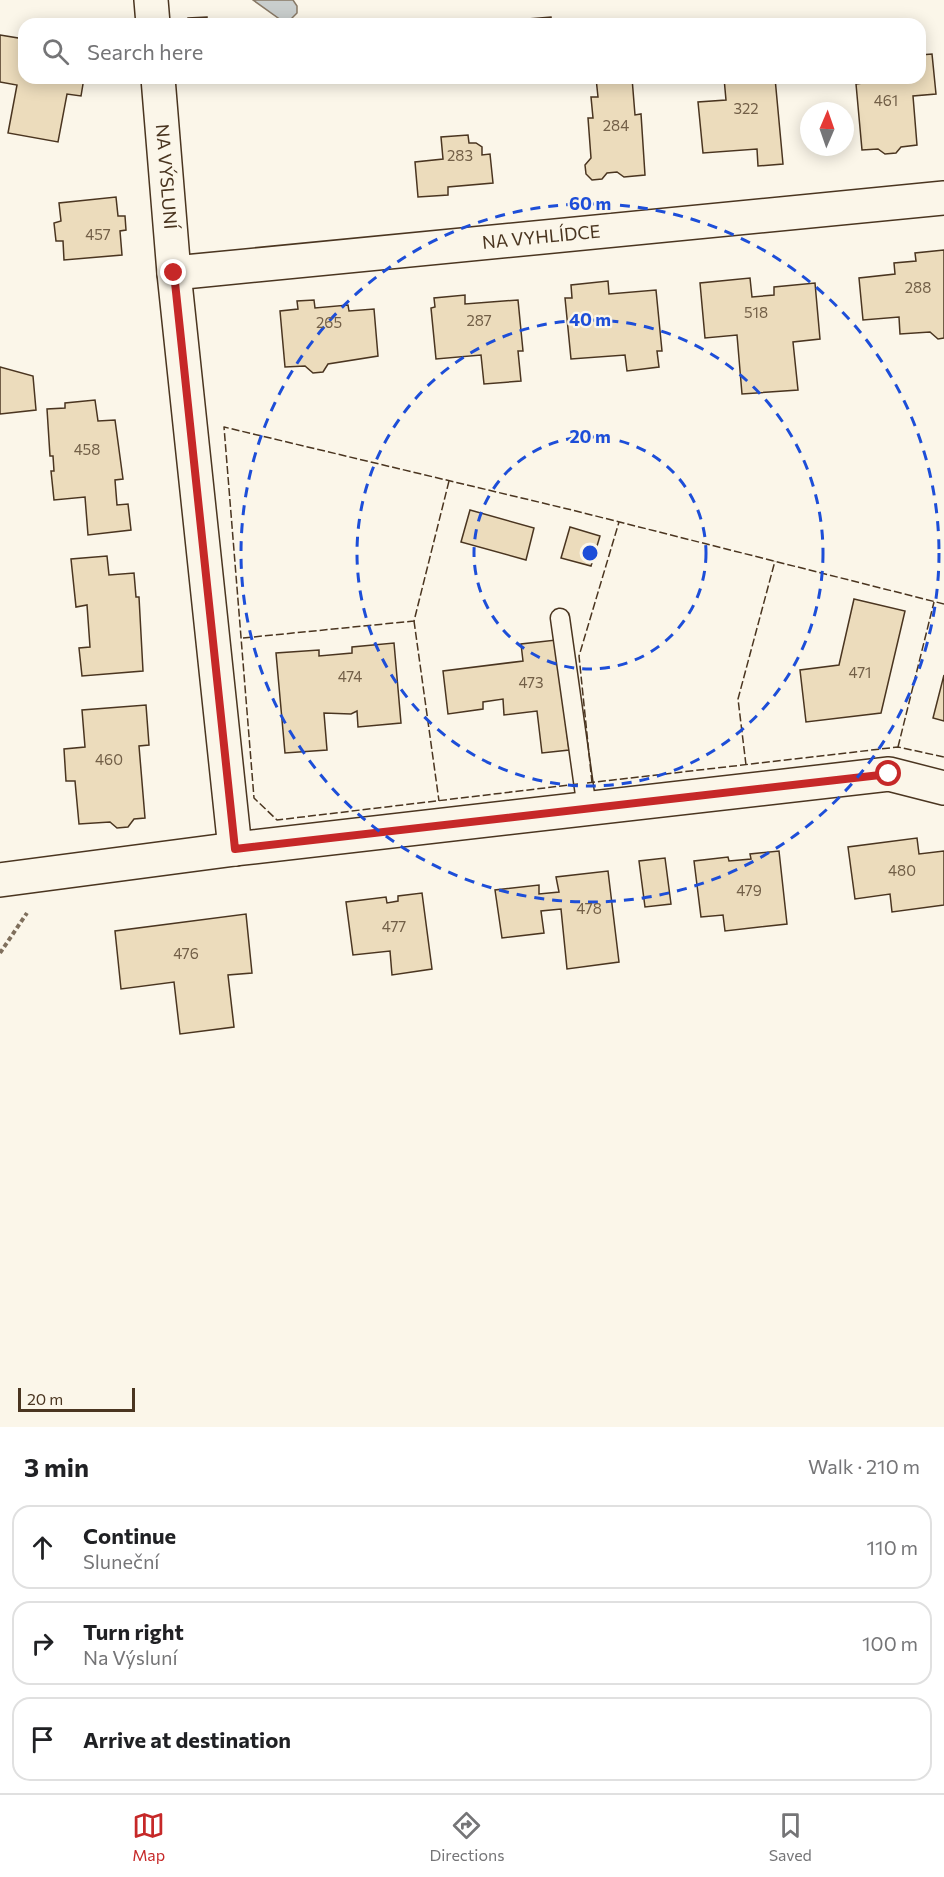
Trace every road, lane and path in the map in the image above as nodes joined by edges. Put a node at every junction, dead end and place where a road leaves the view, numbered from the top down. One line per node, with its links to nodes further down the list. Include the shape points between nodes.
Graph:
1 (151, 0): 2 (street)
2 (152, 18)
3 (158, 84): 5 (street, NA VÝSLUNÍ)
4 (944, 198): 5 (street, NA VYHLÍDCE)
5 (174, 273): 9 (street, NA VÝSLUNÍ)
6 (560, 618): 8 (lane)
7 (944, 788): 8 (street, via 889,774)
8 (587, 808): 9 (street)
9 (235, 849): 10 (street)
10 (0, 879)

